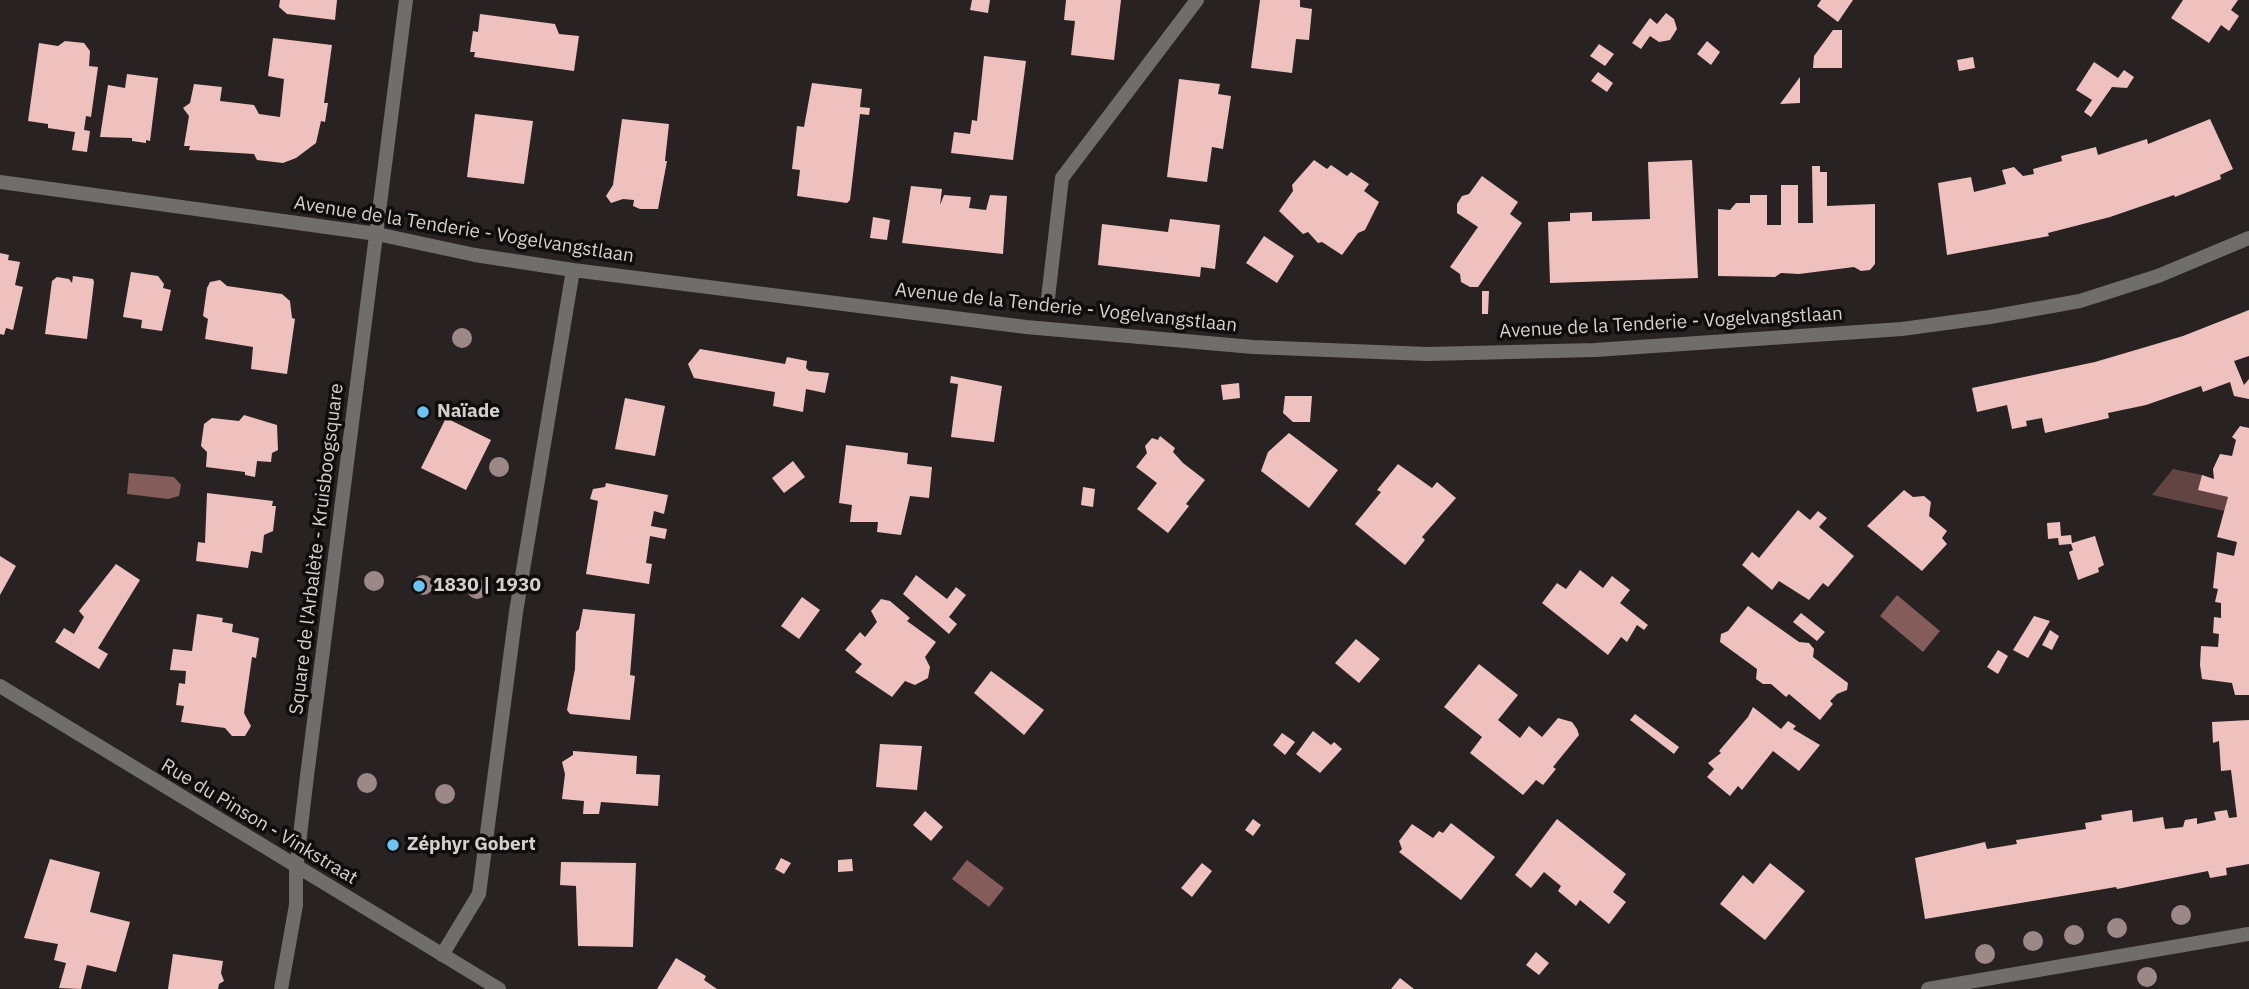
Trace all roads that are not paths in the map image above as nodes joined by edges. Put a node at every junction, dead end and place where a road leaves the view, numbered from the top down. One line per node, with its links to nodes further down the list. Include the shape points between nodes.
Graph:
1 (406, 0): 4 (street, Square de l'Arbalète - Kruisboogsquare)
2 (1197, 0): 7 (street, via 1062,178)
3 (0, 182): 4 (street, Avenue de la Tenderie - Vogelvangstlaan)
4 (377, 234): 6 (street, Avenue de la Tenderie - Vogelvangstlaan); 9 (street, Square de l'Arbalète - Kruisboogsquare)
5 (2249, 238): 6 (street, Avenue de la Tenderie - Vogelvangstlaan, via 2158,276 2080,300 1940,324 1595,351 1427,354 1095,335)
6 (573, 270): 11 (street, via 516,612 479,894)
7 (1048, 298)
8 (0, 686): 9 (street, Rue du Pinson - Vinkstraat)
9 (296, 869): 11 (street, Rue du Pinson - Vinkstraat); 12 (street, Square de l'Arbalète - Kruisboogsquare, via 296,905)
10 (2249, 934): 14 (street)
11 (442, 954): 13 (street, Rue du Pinson - Vinkstraat)
12 (281, 989)
13 (499, 989)
14 (1928, 989)

